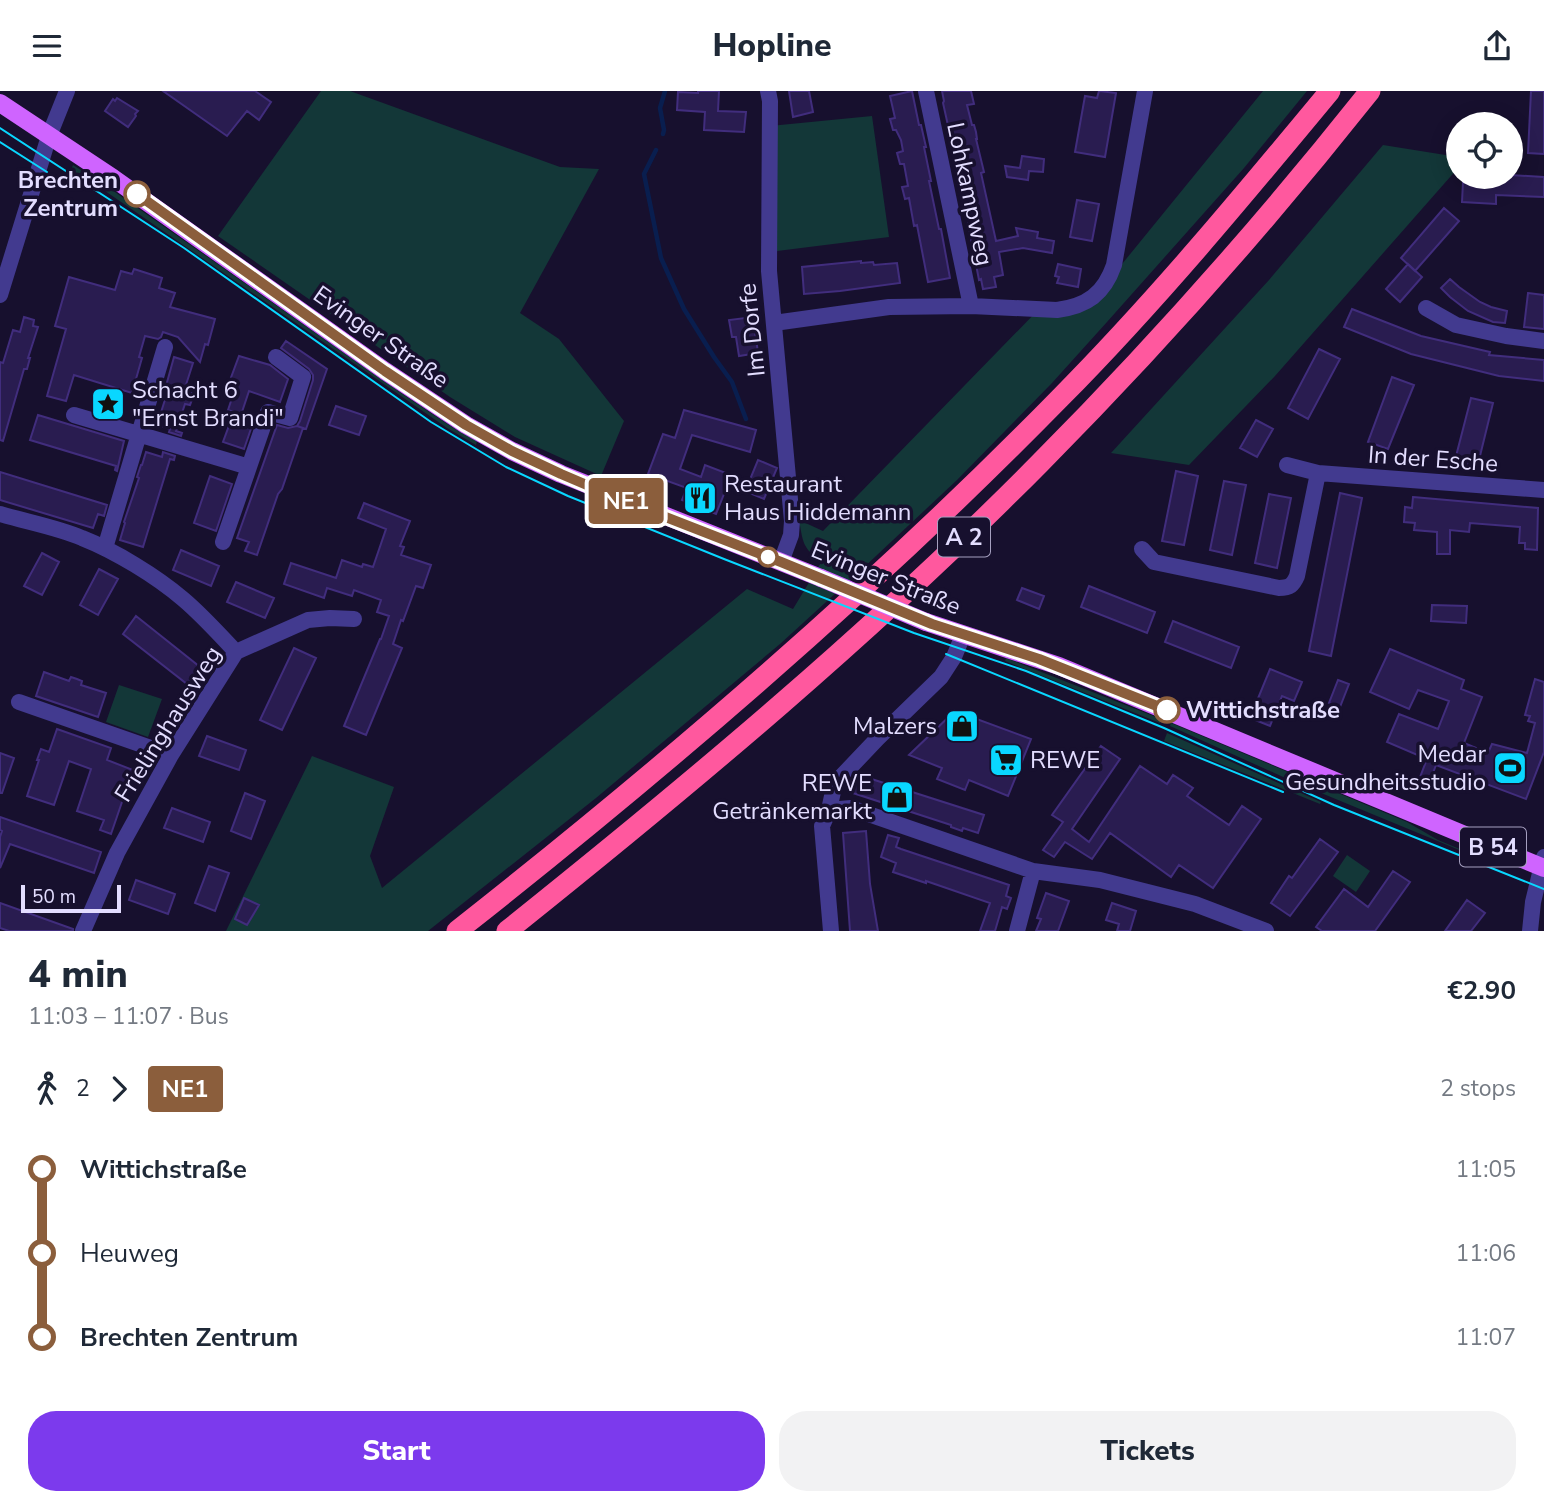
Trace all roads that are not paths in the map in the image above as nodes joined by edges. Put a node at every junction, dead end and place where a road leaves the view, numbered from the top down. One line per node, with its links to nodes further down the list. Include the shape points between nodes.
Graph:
1 (67, 91): 8 (street)
2 (768, 91): 12 (street, Im Dorfe, via 769,271)
3 (926, 91): 10 (street, Lohkampweg)
4 (1145, 91): 10 (street, via 1114,265 1099,293 1057,310)
5 (1330, 91): 37 (highway, A 2, via 1155,295 970,489 708,726)
6 (1370, 91): 38 (highway, A 2, via 1240,249 1038,465 812,677)
7 (0, 103): 8 (main road, Evinger Straße / B 54)
8 (49, 136): 9 (street); 26 (main road, Evinger Straße / B 54, via 466,425 561,474)
9 (0, 295)
10 (971, 306): 12 (street, via 890,307)
11 (1426, 307): 13 (street, via 1457,325)
12 (774, 323): 26 (street, Im Dorfe, via 792,521)
13 (1544, 341)
14 (165, 347): 17 (street)
15 (276, 357): 19 (street, via 303,377 290,418 268,412)
16 (74, 415): 17 (street)
17 (140, 435): 19 (street); 24 (street)
18 (1287, 465): 20 (street, In der Esche)
19 (249, 467): 23 (street)
20 (1318, 473): 21 (street, In der Esche); 25 (street, via 1297,576 1287,588 1154,562)
21 (1544, 490)
22 (0, 514): 24 (street)
23 (223, 542)
24 (105, 548): 29 (street, via 183,599)
25 (1142, 549)
26 (781, 562): 28 (main road, Evinger Straße / B 54, bridge)
27 (355, 619): 29 (street, Frielinghausweg, via 309,619)
28 (963, 635): 32 (street, via 941,677 840,778); 33 (main road, Evinger Straße / B 54, via 1059,666)
29 (236, 652): 31 (street, Frielinghausweg)
30 (19, 702): 31 (street)
31 (171, 755): 36 (street, Frielinghausweg, via 111,864)
32 (828, 810): 34 (street, via 851,808); 39 (street, via 822,826)
33 (1543, 864): 35 (street, via 1532,902)
34 (1033, 871): 40 (street); 41 (street, via 1153,893)
35 (1535, 926)
36 (83, 931)
37 (457, 931)
38 (507, 931)
39 (831, 931)
40 (1017, 931)
41 (1266, 931)

